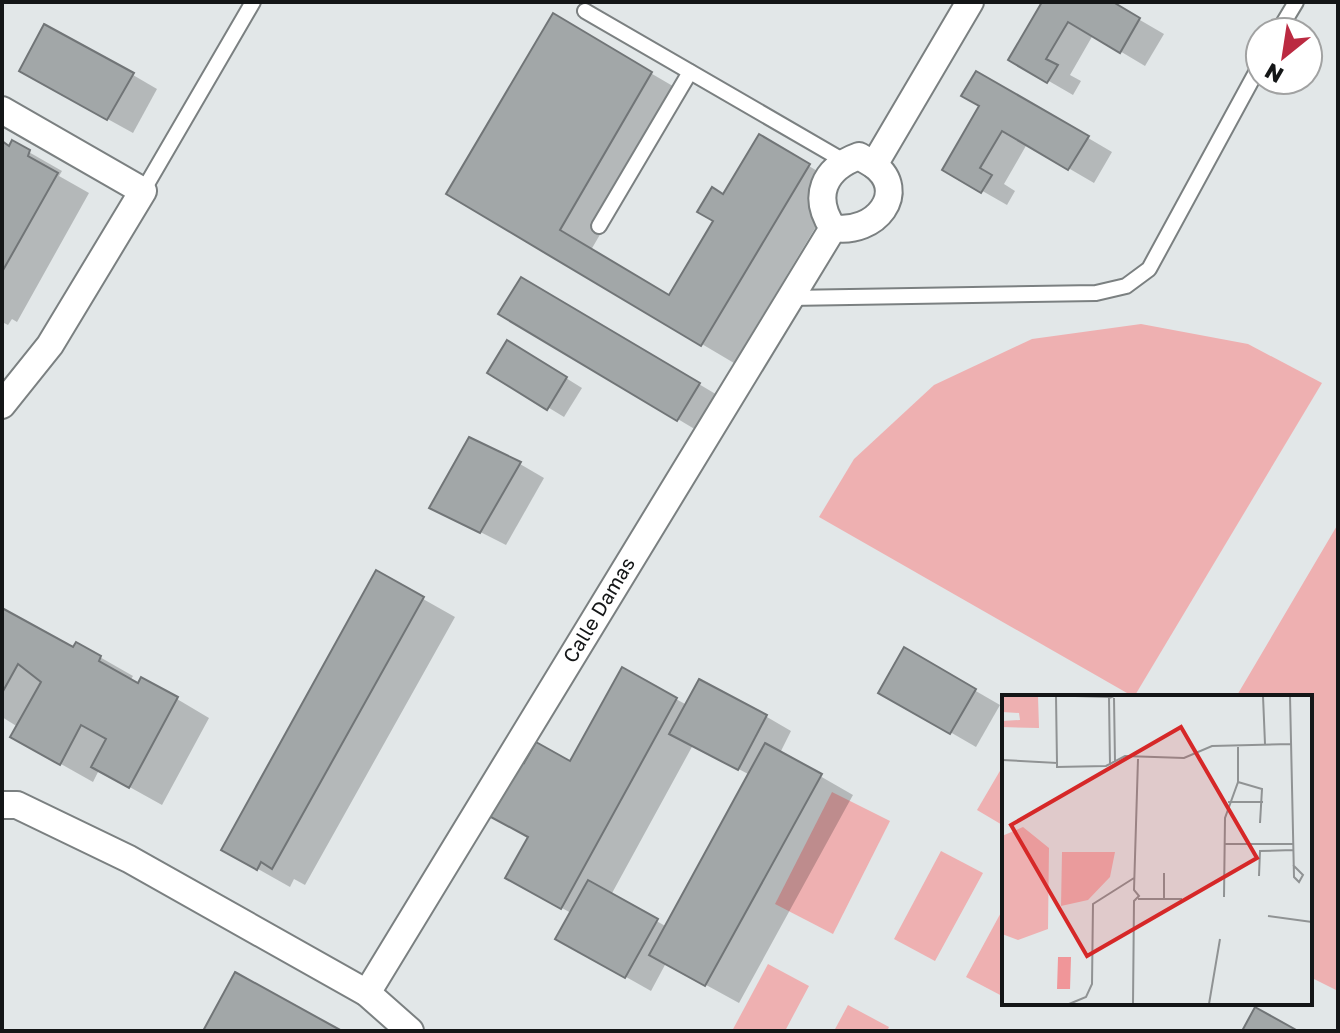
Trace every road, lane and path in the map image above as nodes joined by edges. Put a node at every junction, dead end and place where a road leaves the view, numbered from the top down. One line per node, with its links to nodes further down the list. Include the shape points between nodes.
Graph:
1 (253, 2): 9 (lane)
2 (970, 2): 8 (street)
3 (585, 11): 4 (lane)
4 (690, 72): 7 (lane); 10 (lane)
5 (1244, 94): 12 (lane, via 1149,269 1126,286 1081,293)
6 (2, 110): 9 (street)
7 (844, 161): 8 (street, via 859,156); 11 (street, via 825,179 820,195)
8 (874, 165): 11 (street, via 887,185 886,207 869,225 849,231)
9 (143, 191): 13 (street, via 50,345)
10 (599, 226)
11 (833, 228): 12 (street, Calle Damas)
12 (789, 298): 15 (street, Calle Damas)
13 (2, 405)
14 (2, 805): 15 (street, via 17,805 129,859)
15 (367, 993): 16 (street)
16 (410, 1031)

